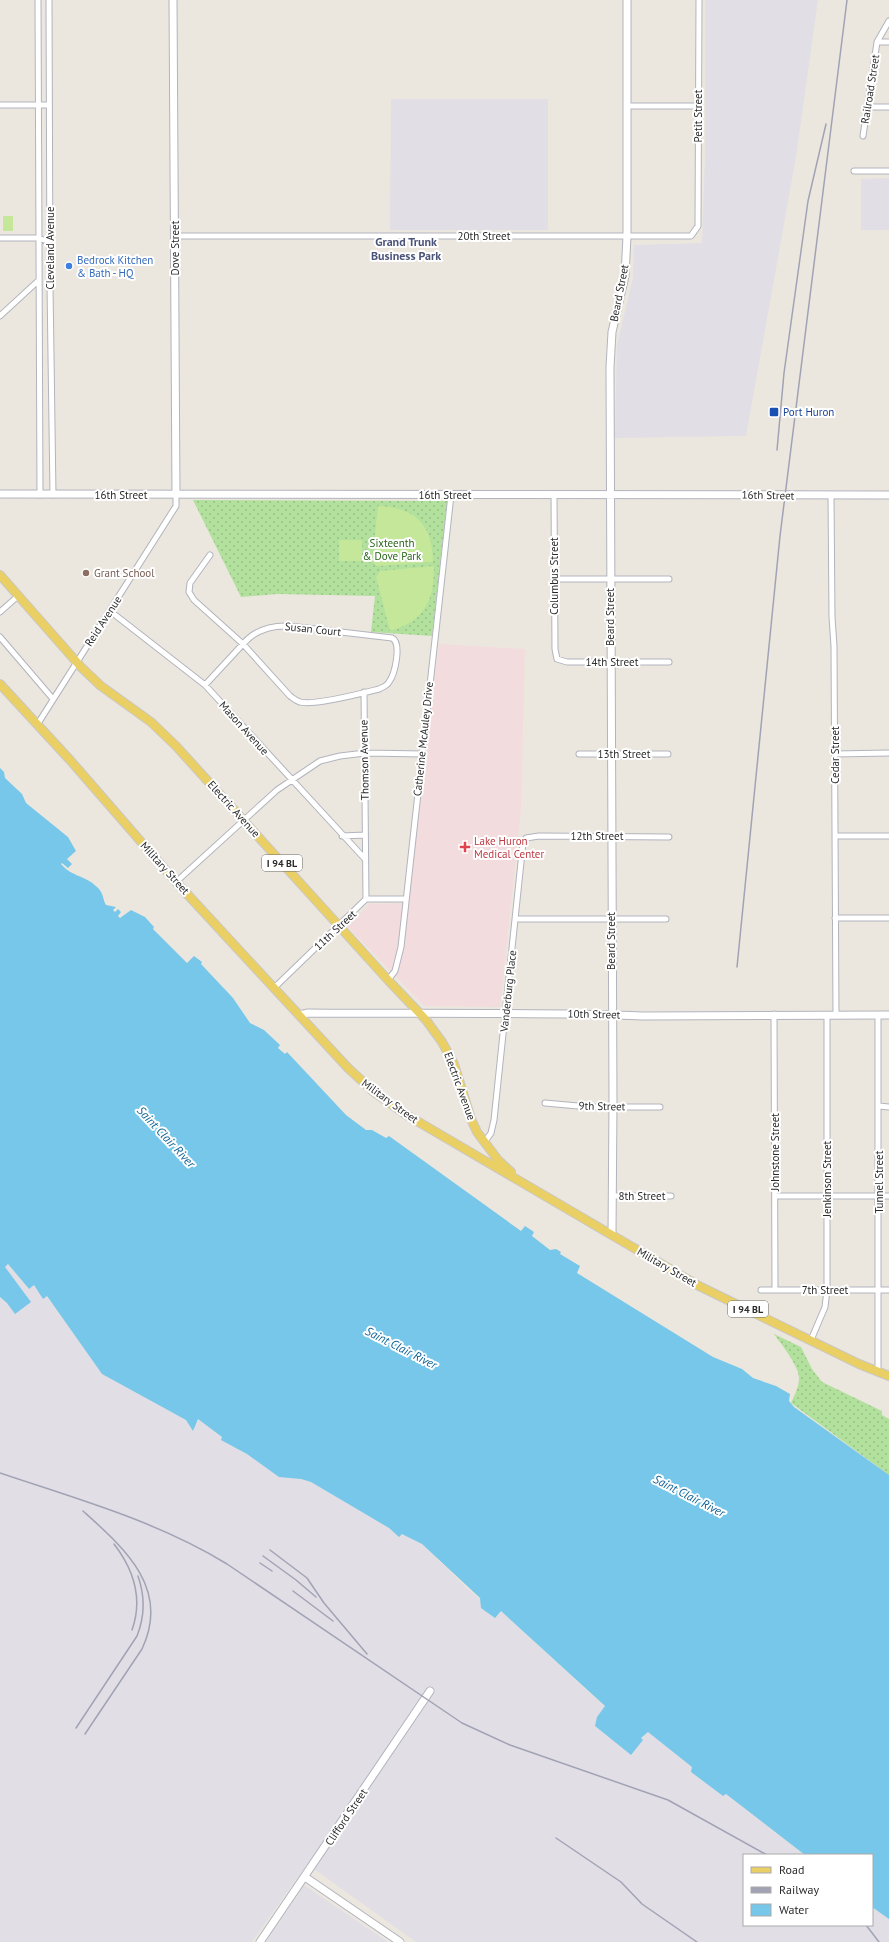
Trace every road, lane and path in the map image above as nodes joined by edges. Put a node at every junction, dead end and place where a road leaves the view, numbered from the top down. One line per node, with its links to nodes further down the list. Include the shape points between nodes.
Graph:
1 (38, 0): 10 (street, Cleveland Avenue)
2 (49, 0): 11 (street, Cleveland Avenue)
3 (173, 0): 20 (street, Dove Street)
4 (627, 0): 12 (street, Beard Street)
5 (699, 0): 13 (street, Petit Street)
6 (889, 21): 7 (street, Railroad Street)
7 (877, 42): 8 (street); 14 (street, Railroad Street)
8 (889, 42)
9 (0, 105): 10 (street)
10 (38, 105): 11 (street); 23 (street, Cleveland Avenue)
11 (49, 105): 24 (street, Cleveland Avenue)
12 (627, 106): 13 (street); 21 (street, Beard Street)
13 (698, 106): 19 (street, Petit Street, via 698,226)
14 (868, 107): 15 (street); 16 (street, Railroad Street)
15 (889, 107)
16 (863, 136)
17 (854, 171): 18 (street)
18 (889, 171)
19 (695, 232): 21 (street, 20th Street, via 691,236)
20 (175, 236): 21 (street, 20th Street); 32 (street, Dove Street)
21 (627, 236): 33 (street, Beard Street, via 625,276 610,344)
22 (0, 238): 23 (street)
23 (38, 238): 24 (street); 25 (street, Cleveland Avenue)
24 (50, 242): 29 (street, Cleveland Avenue)
25 (39, 280): 26 (street); 28 (street, Cleveland Avenue)
26 (0, 316)
27 (0, 494): 28 (street, 16th Street)
28 (40, 495): 29 (street, 16th Street)
29 (53, 495): 32 (street, 16th Street)
30 (451, 495): 31 (street, 16th Street); 32 (street, 16th Street); 57 (street, Catherine McAuley Drive)
31 (554, 495): 33 (street, 16th Street); 38 (street, Columbus Street)
32 (176, 496): 42 (street, Reid Avenue, via 176,506)
33 (609, 496): 34 (street, 16th Street); 39 (street, Beard Street)
34 (831, 496): 35 (street, 16th Street); 61 (street, Cedar Street)
35 (889, 496)
36 (210, 554): 45 (street, via 190,583 189,592 194,600)
37 (0, 575): 41 (main road, Electric Avenue / I 94 BL)
38 (554, 579): 39 (street); 46 (street, Columbus Street)
39 (610, 579): 40 (street); 47 (street, Beard Street)
40 (669, 579)
41 (18, 596): 43 (street); 49 (main road, Electric Avenue / I 94 BL)
42 (110, 611): 49 (street, Reid Avenue); 51 (street, Mason Avenue)
43 (0, 612)
44 (0, 637): 53 (street)
45 (243, 644): 51 (street, Susan Court); 52 (street, via 290,696 301,702 314,703); 52 (street, Susan Court, via 260,631 282,625 395,640 397,650 389,682 379,689)
46 (556, 657): 47 (street, 14th Street, via 560,661)
47 (610, 662): 48 (street, 14th Street); 59 (street, Beard Street)
48 (669, 662)
49 (77, 663): 53 (street, Reid Avenue); 63 (main road, Electric Avenue / I 94 BL, via 101,686 161,730)
50 (0, 684): 54 (main road, Military Street / I 94 BL)
51 (205, 685): 62 (street, Mason Avenue)
52 (364, 692): 56 (street, Thomson Avenue)
53 (53, 699): 54 (street, Reid Avenue)
54 (38, 725): 72 (main road, Military Street / I 94 BL)
55 (889, 753): 61 (street)
56 (365, 754): 57 (street); 62 (street, via 340,756 320,762); 64 (street, Thomson Avenue)
57 (423, 754): 74 (street, Catherine McAuley Drive)
58 (579, 754): 59 (street, 13th Street)
59 (610, 754): 60 (street, 13th Street); 66 (street, Beard Street)
60 (668, 754)
61 (835, 754): 67 (street, Cedar Street)
62 (291, 781): 63 (street, via 277,790); 65 (street, Mason Avenue)
63 (244, 821): 72 (street); 80 (main road, Electric Avenue / I 94 BL)
64 (365, 835): 65 (street); 71 (street, Thomson Avenue)
65 (342, 836): 71 (street, Mason Avenue)
66 (610, 836): 69 (street, 12th Street); 70 (street, 12th Street); 78 (street, Beard Street)
67 (835, 836): 68 (street); 76 (street, Cedar Street)
68 (889, 836)
69 (669, 837)
70 (526, 838): 75 (street, Vanderburg Place, via 522,849)
71 (365, 860): 73 (street, Thomson Avenue)
72 (176, 882): 82 (main road, Military Street / I 94 BL)
73 (366, 899): 74 (street); 80 (street, 11th Street)
74 (406, 899): 81 (street, Catherine McAuley Drive, via 400,949 395,971)
75 (516, 918): 78 (street); 83 (street, Vanderburg Place)
76 (835, 918): 77 (street); 89 (street, Cedar Street)
77 (889, 918)
78 (611, 919): 79 (street); 85 (street, Beard Street)
79 (666, 919)
80 (340, 926): 81 (main road, Electric Avenue / I 94 BL); 82 (street, 11th Street)
81 (388, 980): 84 (main road, Electric Avenue / I 94 BL)
82 (274, 988): 87 (main road, Military Street / I 94 BL)
83 (505, 1013): 84 (street, 10th Street); 85 (street, 10th Street); 97 (street, Vanderburg Place, via 492,1128)
84 (420, 1014): 87 (street, 10th Street); 97 (main road, Electric Avenue / I 94 BL, via 454,1064 471,1119)
85 (612, 1014): 86 (street, 10th Street); 96 (street, Beard Street)
86 (774, 1014): 88 (street, 10th Street); 102 (street, Johnstone Street)
87 (299, 1015): 98 (main road, Military Street / I 94 BL, via 374,1092 405,1114)
88 (827, 1015): 89 (street, 10th Street); 103 (street, Jenkinson Street)
89 (836, 1015): 90 (street, 10th Street)
90 (878, 1015): 91 (street, 10th Street); 93 (street, Tunnel Street)
91 (889, 1015)
92 (545, 1103): 96 (street, 9th Street)
93 (879, 1106): 94 (street); 104 (street, Tunnel Street)
94 (889, 1106)
95 (660, 1107): 96 (street, 9th Street)
96 (612, 1108): 100 (street, Beard Street)
97 (485, 1144): 98 (main road, via 476,1153); 99 (main road, Electric Avenue / I 94 BL)
98 (469, 1152): 99 (main road, Military Street / I 94 BL)
99 (522, 1182): 106 (main road, Military Street / I 94 BL)
100 (613, 1196): 101 (street, 8th Street); 106 (street, Beard Street)
101 (671, 1196)
102 (775, 1196): 103 (street); 108 (street, Johnstone Street)
103 (828, 1196): 104 (street); 109 (street, Jenkinson Street)
104 (879, 1196): 105 (street); 110 (street, Tunnel Street)
105 (889, 1196)
106 (612, 1235): 112 (main road, Military Street / I 94 BL, via 711,1292)
107 (761, 1290): 108 (street, 7th Street)
108 (775, 1290): 109 (street, 7th Street)
109 (827, 1290): 110 (street, 7th Street); 112 (street, Jenkinson Street, via 825,1307)
110 (880, 1290): 111 (street, 7th Street); 113 (street, Tunnel Street)
111 (889, 1290)
112 (811, 1340): 113 (main road, Military Street / I 94 BL)
113 (878, 1372): 114 (main road, Military Street / I 94 BL)
114 (889, 1376)
115 (430, 1691): 116 (street, Clifford Street)
116 (305, 1877): 117 (street, Clifford Street); 118 (street)
117 (262, 1941)
118 (395, 1941)

